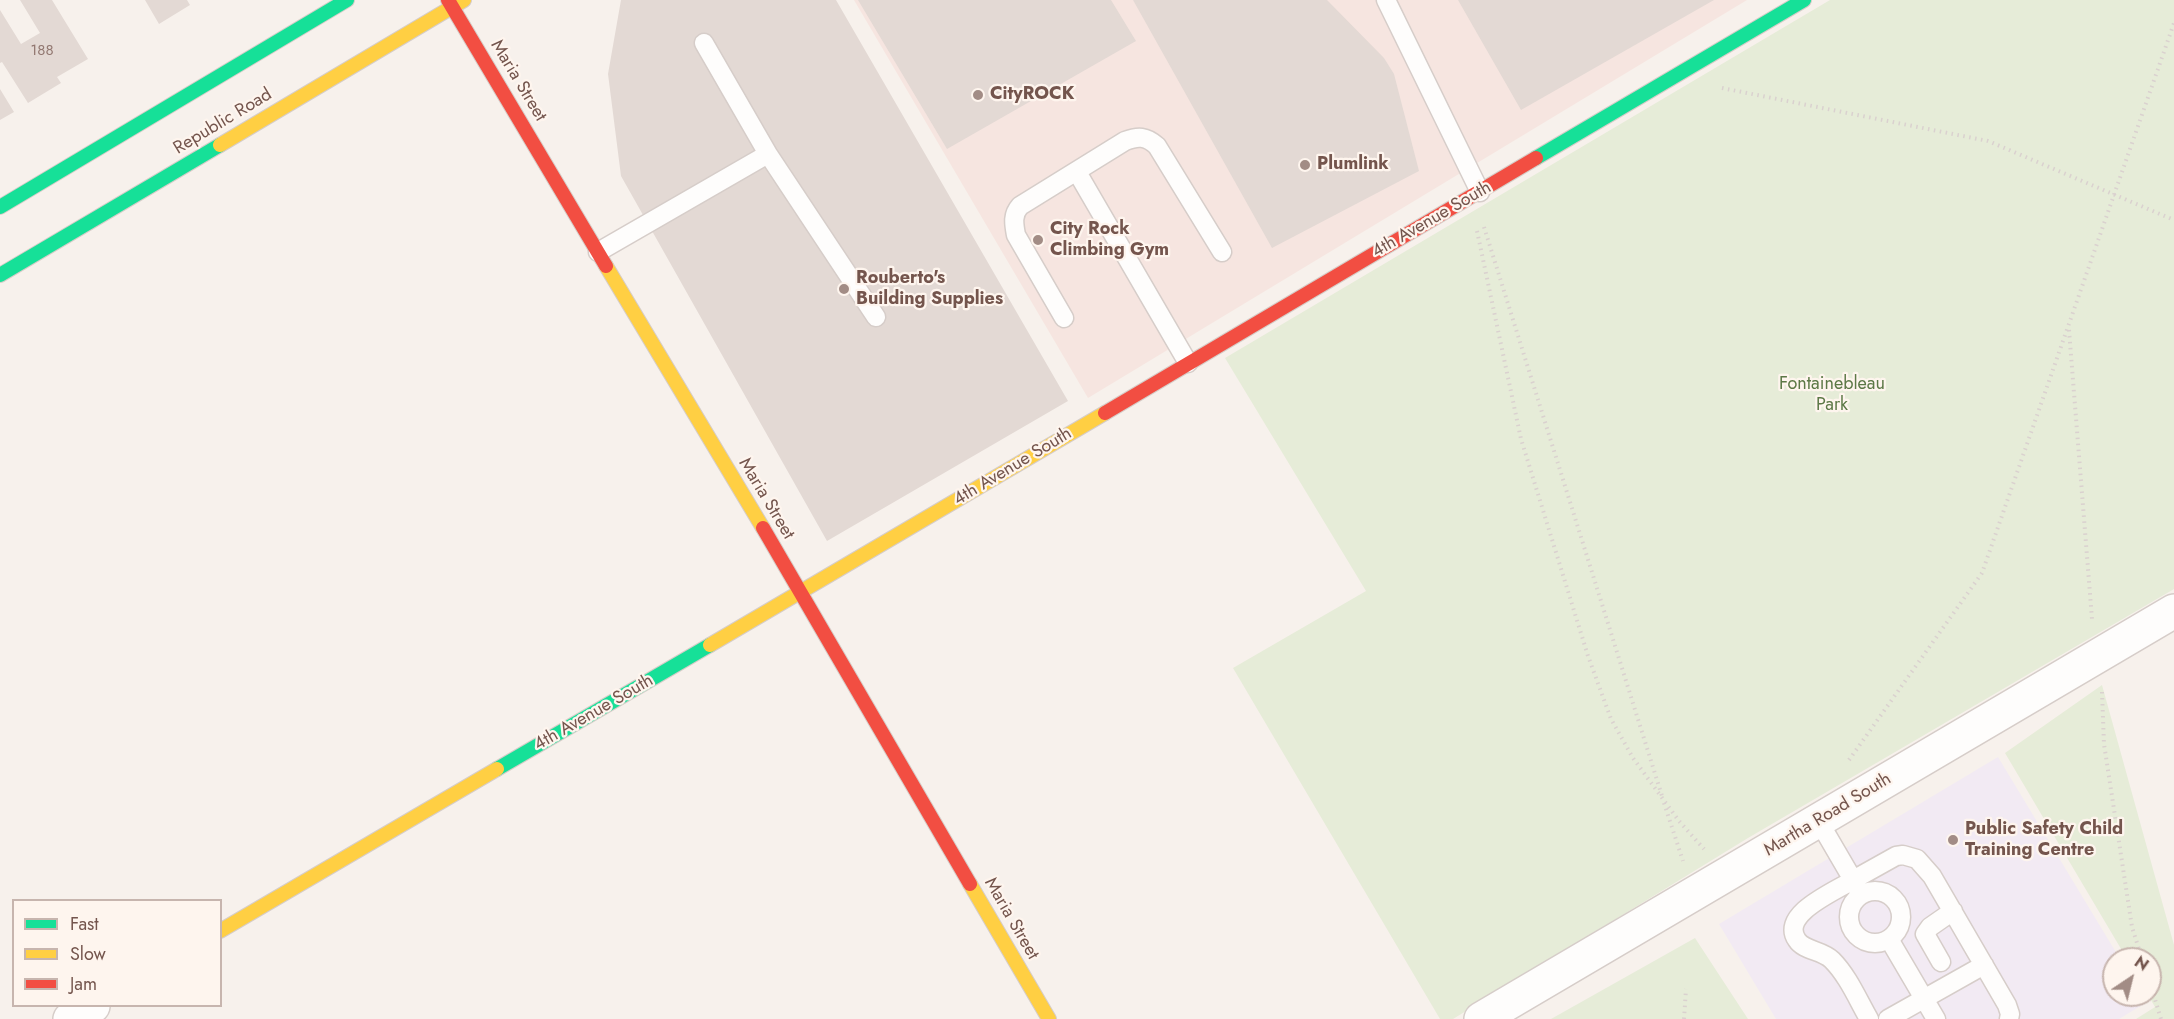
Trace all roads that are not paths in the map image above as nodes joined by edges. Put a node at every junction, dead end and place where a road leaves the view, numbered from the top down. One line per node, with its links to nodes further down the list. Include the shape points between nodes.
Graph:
1 (347, 0): 9 (street)
2 (1386, 0): 8 (lane)
3 (1804, 0): 8 (street, 4th Avenue South)
4 (455, 2): 10 (street, Maria Street); 12 (street, Republic Road)
5 (704, 43): 6 (lane)
6 (768, 154): 10 (lane); 13 (lane)
7 (1077, 172): 11 (lane, via 1125,141 1137,137 1150,139); 14 (lane, via 1020,206 1014,219 1016,235); 15 (lane)
8 (1474, 195): 15 (street, 4th Avenue South)
9 (0, 207)
10 (598, 252): 16 (street, Maria Street)
11 (1222, 252)
12 (0, 275)
13 (876, 318)
14 (1064, 318)
15 (1188, 363): 16 (street, 4th Avenue South)
16 (801, 592): 21 (street, 4th Avenue South); 28 (street, Maria Street)
17 (2174, 611): 18 (street, Martha Road South, via 2099,671)
18 (1818, 820): 19 (lane); 29 (street, Martha Road South)
19 (1857, 887): 20 (lane, via 1896,856 1910,857 1923,864); 22 (lane, via 1880,891 1897,903 1900,923); 22 (lane, via 1850,906 1852,930 1873,943); 30 (lane, via 1805,909 1797,916 1793,930 1796,940 1832,960)
20 (1953, 911): 23 (lane, via 1925,934); 24 (lane)
21 (222, 930)
22 (1889, 939): 25 (lane)
23 (1941, 962)
24 (1984, 965): 25 (lane); 33 (lane, via 2007,1005)
25 (1924, 999): 31 (lane); 32 (lane)
26 (90, 1007): 27 (street)
27 (70, 1019)
28 (1049, 1019)
29 (1481, 1019)
30 (1869, 1019)
31 (1888, 1019)
32 (1936, 1019)
33 (2009, 1019)

